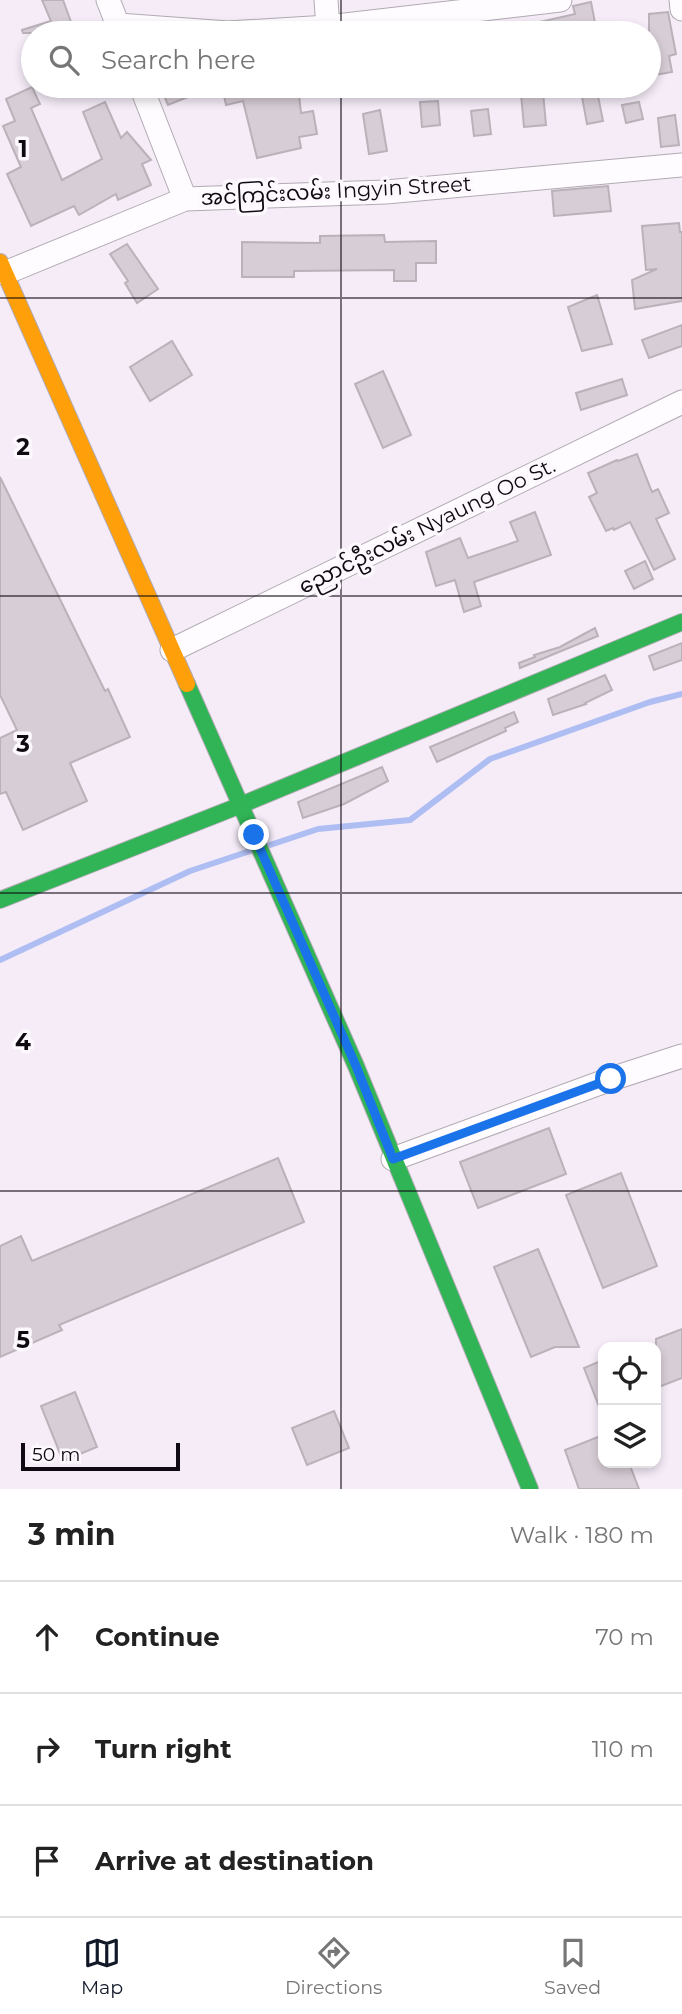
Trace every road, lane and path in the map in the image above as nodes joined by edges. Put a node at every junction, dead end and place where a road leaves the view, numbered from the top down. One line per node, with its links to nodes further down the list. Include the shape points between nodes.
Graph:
1 (108, 0): 7 (street)
2 (326, 0): 8 (street)
3 (560, 0): 5 (street)
4 (681, 0): 6 (street)
5 (501, 3): 9 (street)
6 (682, 9)
7 (116, 21)
8 (328, 21)
9 (371, 21)
10 (146, 98): 12 (street)
11 (682, 165): 12 (street, အင်ကြင်းလမ်း Ingyin Street, via 386,192)
12 (185, 199): 13 (street, အင်ကြင်းလမ်း Ingyin Street)
13 (2, 268): 16 (street)
14 (682, 402): 16 (street, ညောင်ဦးလမ်း Nyaung Oo St.)
15 (682, 622): 17 (street)
16 (172, 650): 17 (street)
17 (241, 805): 18 (street); 20 (street)
18 (0, 900)
19 (682, 1056): 20 (street)
20 (393, 1159): 21 (street)
21 (530, 1489)

